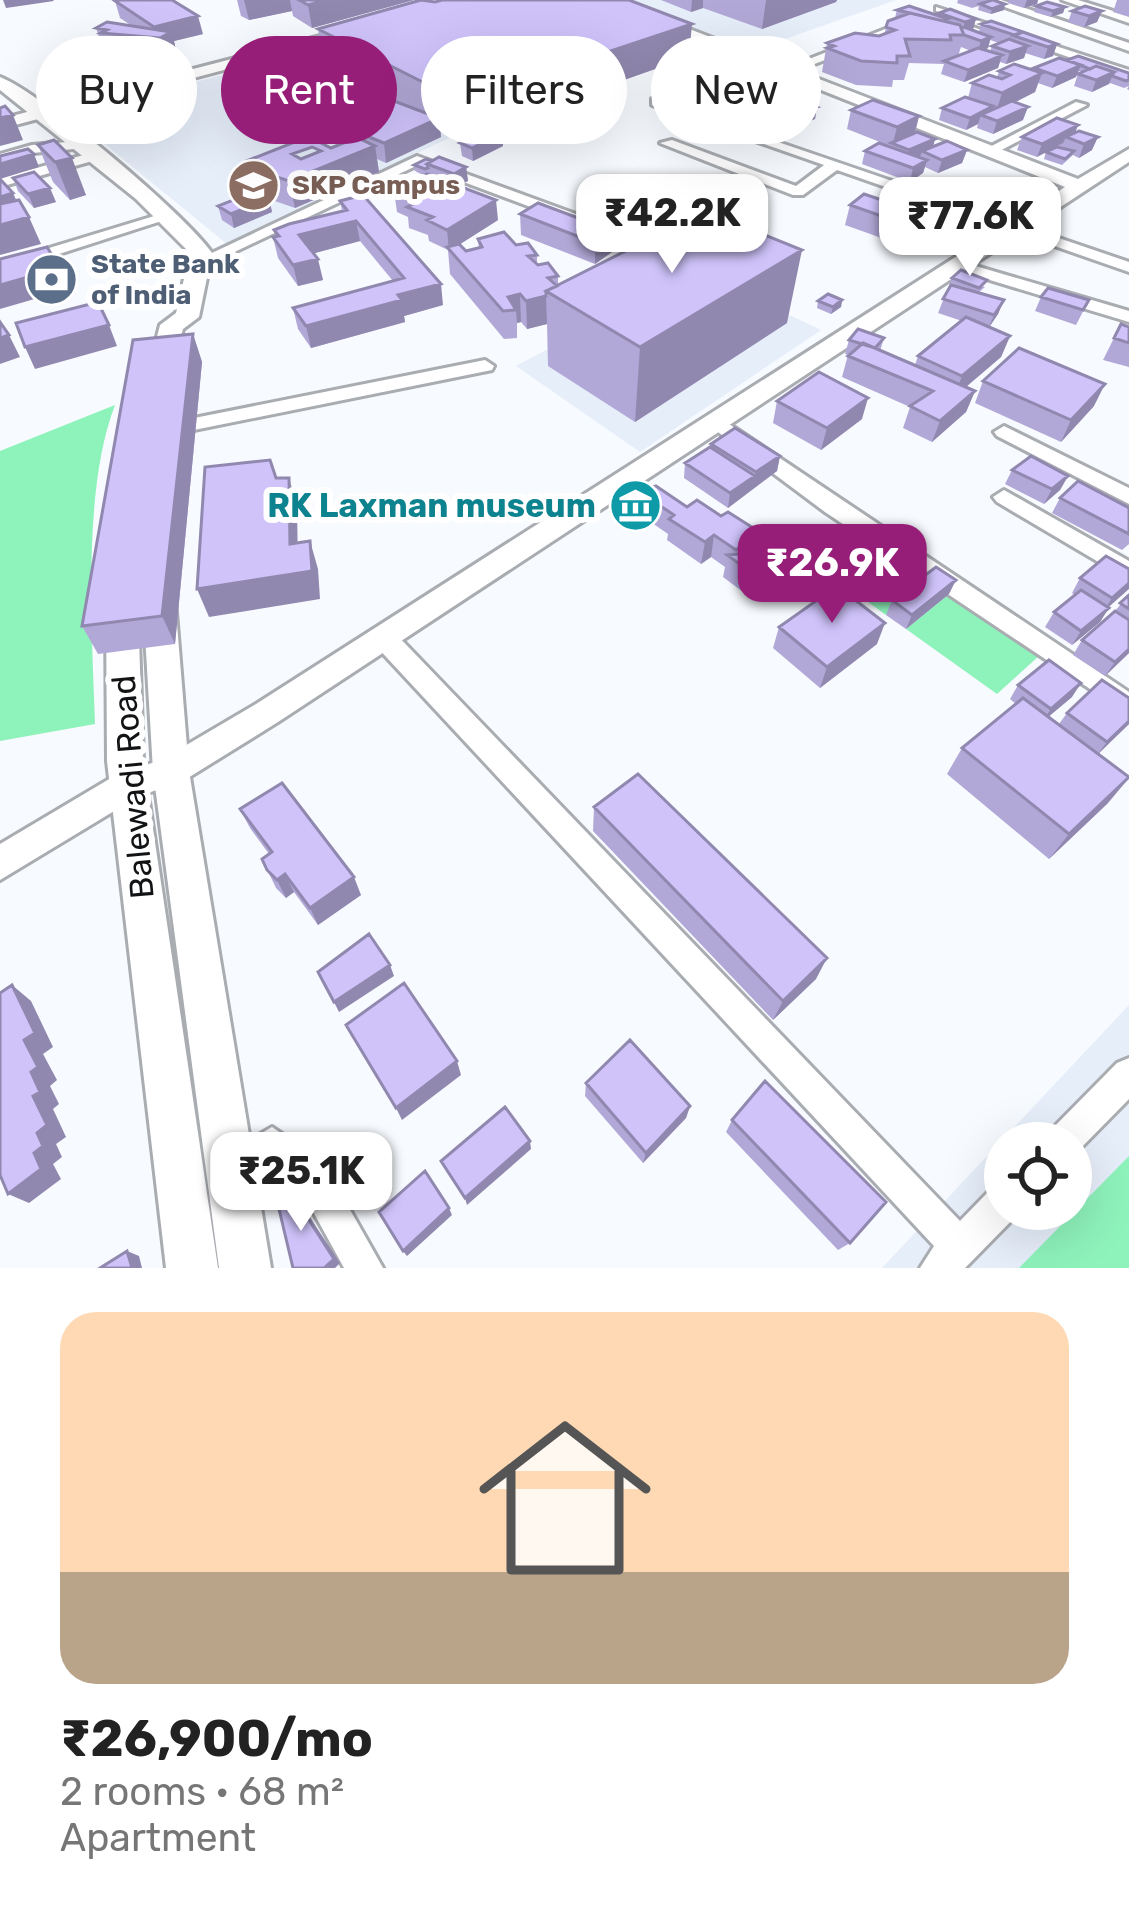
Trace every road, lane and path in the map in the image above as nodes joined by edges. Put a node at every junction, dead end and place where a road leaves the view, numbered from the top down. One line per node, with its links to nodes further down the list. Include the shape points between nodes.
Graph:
1 (602, 0): 8 (street)
2 (963, 0): 12 (street, via 940,9)
3 (990, 0): 9 (street)
4 (1067, 0): 5 (street)
5 (1129, 20)
6 (379, 21): 11 (street)
7 (920, 35): 10 (street, via 898,28)
8 (697, 36)
9 (1129, 47)
10 (821, 57)
11 (197, 69)
12 (1129, 74)
13 (0, 82): 16 (main road)
14 (821, 84): 22 (street)
15 (1081, 105): 22 (street)
16 (36, 111): 17 (street)
17 (0, 120)
18 (76, 144): 21 (main road)
19 (670, 144): 25 (street, via 798,192)
20 (778, 144): 25 (street)
21 (85, 151): 24 (street, via 32,148); 26 (street); 28 (main road)
22 (989, 151): 27 (street)
23 (1129, 154): 27 (street)
24 (0, 158)
25 (836, 164): 29 (street)
26 (0, 183)
27 (1079, 186): 29 (street)
28 (169, 216): 31 (main road); 34 (street)
29 (1012, 226): 32 (street); 33 (street)
30 (657, 249): 31 (street, via 417,160)
31 (203, 260): 39 (main road, via 187,317 172,325)
32 (956, 265): 35 (street); 37 (street)
33 (1129, 267)
34 (0, 268)
35 (1129, 317)
36 (485, 366): 39 (street)
37 (717, 422): 44 (street); 45 (street)
38 (1004, 432): 41 (street)
39 (167, 437)
40 (1004, 497): 43 (street)
41 (1129, 497)
42 (142, 571): 46 (main road, Balewadi Road, via 158,628)
43 (1129, 572)
44 (384, 638): 46 (street); 52 (street)
45 (1129, 705)
46 (149, 778): 47 (street); 50 (main road, Balewadi Road); 53 (main road, Balewadi Road)
47 (0, 863)
48 (1129, 1075): 49 (street)
49 (1083, 1122)
50 (229, 1172): 54 (main road, Balewadi Road); 55 (street, via 272,1144 311,1174)
51 (984, 1223): 52 (street)
52 (950, 1258)
53 (191, 1268)
54 (245, 1268)
55 (364, 1268)

